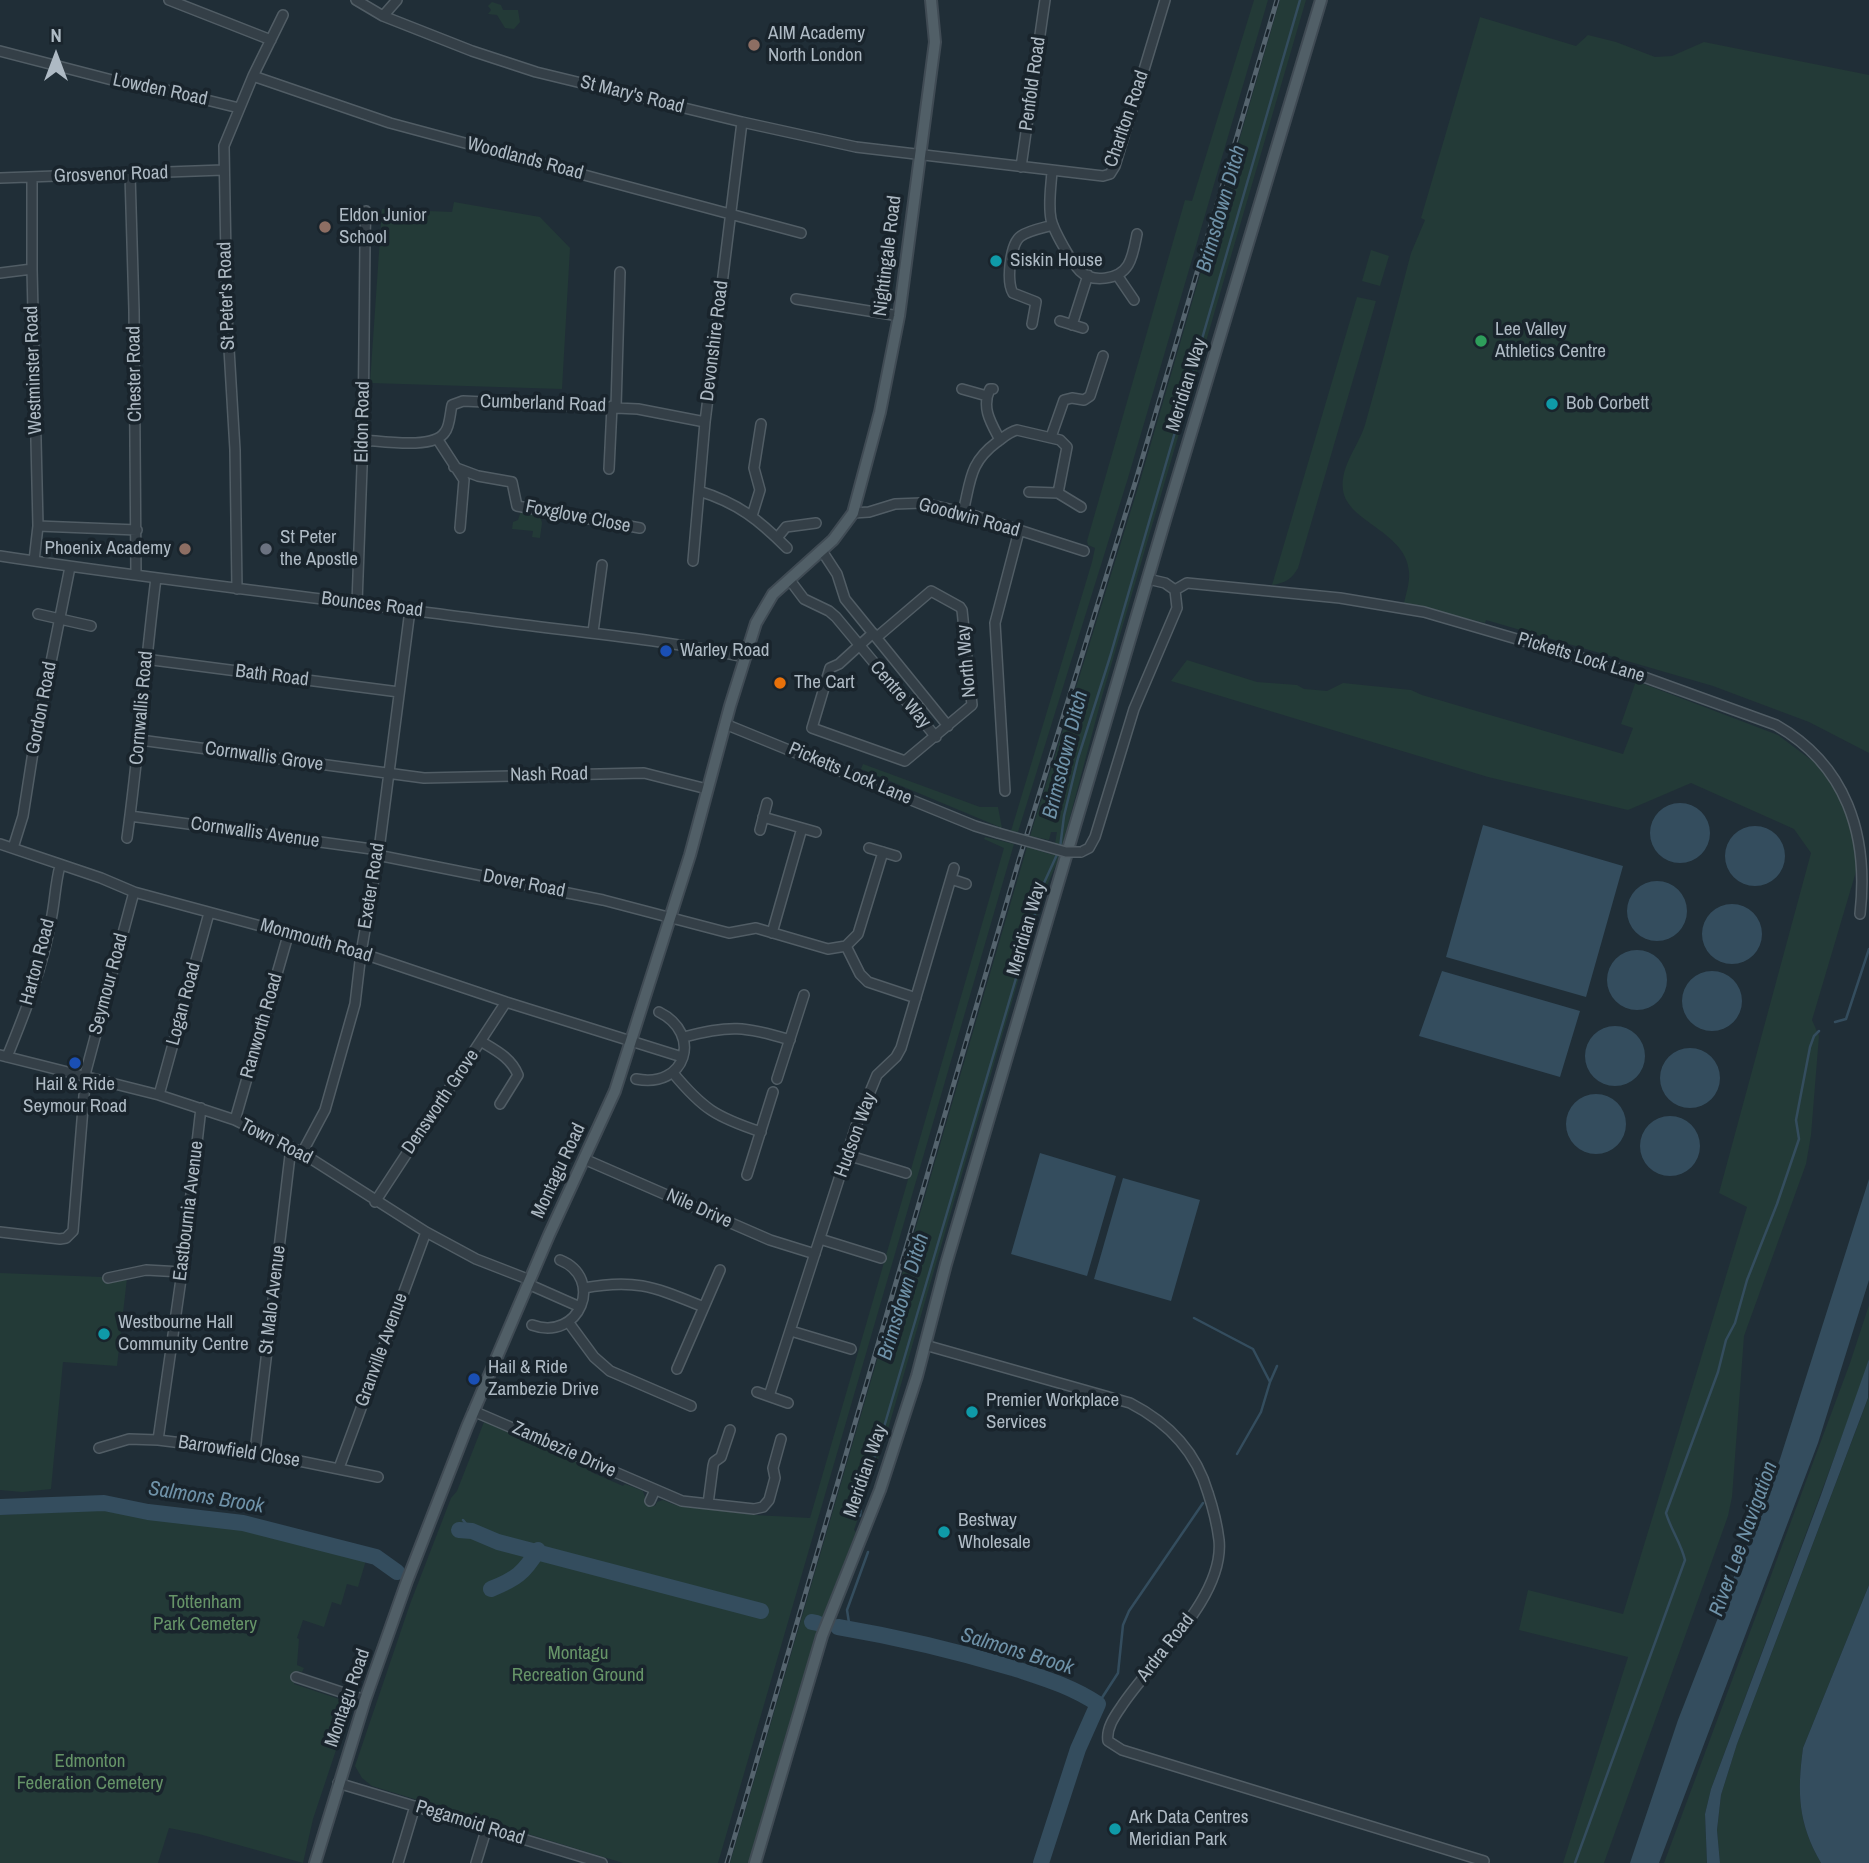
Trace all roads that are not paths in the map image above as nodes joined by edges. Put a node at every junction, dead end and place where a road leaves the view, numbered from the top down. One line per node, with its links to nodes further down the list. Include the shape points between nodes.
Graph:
1 (170, 0): 10 (street)
2 (356, 0): 9 (street, St Mary's Road)
3 (397, 0): 9 (street)
4 (931, 0): 15 (main road, Nightingale Road, via 935,42)
5 (1045, 0): 16 (street, Penfold Road)
6 (1165, 0): 18 (street, Charlton Road, via 1112,172 1102,176)
7 (1321, 0): 77 (main road, Meridian Way)
8 (283, 15): 10 (street, St Peter's Road)
9 (383, 16): 14 (street, St Mary's Road, via 536,72)
10 (271, 40): 12 (street, St Peter's Road)
11 (0, 51): 13 (street, Lowden Road)
12 (253, 76): 13 (street, St Peter's Road); 23 (street, Woodlands Road, via 390,123)
13 (239, 108): 17 (street, St Peter's Road, via 224,146)
14 (742, 122): 15 (street, St Mary's Road, via 856,148); 23 (street, Devonshire Road)
15 (919, 155): 16 (street, Charlton Road); 34 (main road, Nightingale Road)
16 (1021, 167): 18 (street, Charlton Road)
17 (223, 170): 19 (street, Grosvenor Road); 78 (street, St Peter's Road)
18 (1052, 171): 24 (street)
19 (130, 174): 21 (street, Grosvenor Road); 63 (street, Chester Road)
20 (0, 178): 21 (street, Grosvenor Road)
21 (32, 178): 27 (street, Westminster Road)
22 (366, 211): 47 (street, Eldon Road)
23 (731, 214): 25 (street, Woodlands Road); 44 (street, Devonshire Road)
24 (1053, 225): 30 (street, via 1080,271); 36 (street, via 1023,235 1013,247 1009,284 1013,293 1036,302)
25 (801, 233)
26 (1138, 234): 31 (street, via 1128,265)
27 (32, 269): 29 (street); 60 (street, Westminster Road)
28 (620, 272): 43 (street)
29 (0, 273)
30 (1088, 275): 31 (street); 37 (street)
31 (1117, 275): 33 (street)
32 (796, 299): 34 (street)
33 (1134, 300)
34 (899, 316): 57 (main road, Nightingale Road)
35 (1060, 321): 37 (street)
36 (1032, 324)
37 (1072, 325): 38 (street)
38 (1083, 328)
39 (1103, 356): 41 (street)
40 (1085, 368): 41 (street)
41 (1098, 371): 46 (street, via 1087,399 1067,398 1061,404)
42 (962, 389): 49 (street, via 990,393 986,411)
43 (614, 407): 44 (street, Cumberland Road); 48 (street, Cumberland Road, via 463,401 452,405 446,432); 51 (street)
44 (705, 422): 52 (street, Devonshire Road)
45 (761, 424): 58 (street, via 754,468 760,490)
46 (1051, 437): 49 (street, via 1017,430); 54 (street, via 1067,447)
47 (363, 440): 48 (street); 80 (street, Eldon Road)
48 (438, 440): 50 (street)
49 (1000, 440): 56 (street, via 975,464)
50 (454, 467): 61 (street, via 464,480); 62 (street, Foxglove Close, via 512,482 517,506)
51 (609, 469)
52 (699, 491): 58 (street, via 725,499); 71 (street, Devonshire Road)
53 (1029, 492): 54 (street)
54 (1058, 493): 55 (street)
55 (1081, 507)
56 (963, 512): 57 (street, Goodwin Road, via 914,502); 64 (street, Goodwin Road)
57 (853, 513): 67 (main road, Montagu Road)
58 (752, 516): 65 (street)
59 (817, 523): 65 (street, via 786,527)
60 (38, 526): 63 (street); 70 (street, Westminster Road)
61 (460, 527)
62 (640, 528)
63 (136, 530): 74 (street, Chester Road)
64 (1019, 531): 68 (street, Goodwin Road); 97 (street, via 995,623)
65 (778, 538): 66 (street)
66 (787, 548)
67 (822, 551): 76 (main road, Montagu Road); 86 (street, Centre Way, via 837,574 845,599)
68 (1084, 551)
69 (0, 556): 70 (street, Bounces Road)
70 (34, 561): 73 (street, Bounces Road)
71 (693, 561)
72 (602, 565): 85 (street)
73 (70, 567): 74 (street, Bounces Road); 83 (street, Gordon Road)
74 (136, 575): 75 (street, Bounces Road)
75 (156, 578): 78 (street, Bounces Road); 89 (street, Cornwallis Road)
76 (789, 579): 87 (street, Centre Way, via 804,598 836,617); 88 (main road, Montagu Road, via 761,611)
77 (1148, 579): 79 (street); 167 (main road, Meridian Way)
78 (237, 589): 80 (street, Bounces Road)
79 (1175, 590): 91 (street, Picketts Lock Lane, bridge, via 1177,608 1134,709 1095,837 1081,852 1066,852 975,826); 116 (street, Picketts Lock Lane, via 1187,583 1340,598 1424,612 1630,672 1765,720 1808,747 1853,805 1865,848)
80 (357, 603): 81 (street, Bounces Road)
81 (410, 610): 85 (street, Bounces Road); 90 (street, Exeter Road)
82 (38, 614): 83 (street)
83 (60, 618): 84 (street); 106 (street, Gordon Road, via 23,817)
84 (91, 626)
85 (593, 632): 88 (street, Bounces Road)
86 (875, 635): 87 (street); 92 (street, Centre Way); 92 (street, North Way, via 931,591 960,607 972,705)
87 (858, 646): 93 (street, Centre Way); 93 (street, via 830,668 812,728 905,761)
88 (744, 657): 91 (main road, Montagu Road)
89 (145, 659): 90 (street, Bath Road); 94 (street, Cornwallis Road)
90 (399, 692): 95 (street, Exeter Road)
91 (725, 724): 96 (main road, Montagu Road)
92 (948, 726): 93 (street, Centre Way)
93 (936, 737)
94 (140, 740): 95 (street, Cornwallis Grove); 99 (street, Cornwallis Road)
95 (388, 774): 96 (street, Nash Road, via 424,778 645,773); 108 (street, Exeter Road)
96 (707, 789): 119 (main road, Montagu Road)
97 (1005, 790)
98 (767, 803): 100 (street)
99 (130, 816): 104 (street, Cornwallis Road); 108 (street, Cornwallis Avenue)
100 (763, 817): 101 (street); 102 (street)
101 (802, 828): 103 (street); 121 (street)
102 (760, 830)
103 (816, 832)
104 (127, 838)
105 (0, 844): 106 (street, Monmouth Road)
106 (13, 848): 111 (street, Monmouth Road)
107 (869, 848): 109 (street)
108 (378, 852): 119 (street, Dover Road); 123 (street, Exeter Road)
109 (883, 852): 110 (street); 122 (street, via 858,934)
110 (895, 856)
111 (60, 866): 115 (street, Monmouth Road); 132 (street, Harton Road, via 29,1002)
112 (954, 868): 113 (street, Hudson Way)
113 (951, 879): 114 (street); 125 (street, Hudson Way)
114 (966, 884)
115 (134, 892): 117 (street, Monmouth Road); 135 (street, Seymour Road)
116 (1866, 901): 118 (street, Picketts Lock Lane)
117 (209, 913): 120 (street, Monmouth Road); 139 (street, Logan Road)
118 (1860, 914)
119 (670, 916): 121 (street, Dover Road, via 732,933 756,928); 129 (main road, Montagu Road)
120 (289, 932): 123 (street, Monmouth Road); 142 (street, Ranworth Road)
121 (772, 933): 122 (street, Dover Road, via 828,949)
122 (846, 946): 125 (street, via 869,982)
123 (361, 953): 126 (street, Monmouth Road); 145 (street, Exeter Road, via 355,1004 325,1110)
124 (804, 995): 130 (street)
125 (916, 998): 146 (street, Hudson Way, via 899,1053 877,1075)
126 (506, 1002): 129 (street, Monmouth Road); 131 (street, Densworth Grove)
127 (659, 1012): 128 (street, via 673,1020)
128 (684, 1037): 130 (street, via 735,1027); 133 (street)
129 (631, 1040): 133 (street, Monmouth Road); 147 (main road, Montagu Road, via 615,1091)
130 (790, 1040): 137 (street)
131 (482, 1042): 140 (street, via 513,1063 518,1075); 150 (street, Densworth Grove)
132 (4, 1056): 135 (street, Town Road)
133 (682, 1056): 134 (street)
134 (673, 1073): 136 (street, via 653,1081); 143 (street, via 714,1114)
135 (85, 1076): 139 (street, Town Road); 151 (street, Seymour Road, via 73,1231 60,1239)
136 (636, 1079)
137 (777, 1079)
138 (773, 1092): 143 (street)
139 (159, 1095): 141 (street, Town Road)
140 (500, 1104)
141 (201, 1108): 142 (street, Town Road); 158 (street, Eastbournia Avenue)
142 (235, 1121): 144 (street, Town Road)
143 (761, 1132): 149 (street)
144 (291, 1147): 145 (street, Town Road); 179 (street, St Malo Avenue)
145 (302, 1153): 150 (street, Town Road)
146 (847, 1154): 148 (street); 153 (street, Hudson Way)
147 (584, 1159): 154 (street, Nile Drive, via 770,1240); 160 (main road, Montagu Road)
148 (906, 1173)
149 (747, 1175)
150 (375, 1202): 152 (street, Town Road)
151 (0, 1232)
152 (425, 1232): 160 (street, Town Road); 180 (street, Granville Avenue)
153 (820, 1239): 154 (street, Hudson Way); 155 (street)
154 (815, 1254): 166 (street, Hudson Way)
155 (881, 1258)
156 (560, 1260): 161 (street, via 573,1267)
157 (720, 1270): 163 (street)
158 (182, 1272): 159 (street, via 146,1270); 177 (street, Eastbournia Avenue)
159 (108, 1278)
160 (529, 1282): 162 (street, Town Road); 174 (main road, Montagu Road)
161 (584, 1288): 162 (street); 163 (street, via 644,1284)
162 (580, 1307): 164 (street)
163 (704, 1307): 169 (street)
164 (569, 1323): 165 (street, via 551,1329); 173 (street, via 610,1371)
165 (532, 1325)
166 (790, 1331): 168 (street); 171 (street, Hudson Way)
167 (925, 1345): 190 (street, Ardra Road, via 1108,1396 1148,1412 1178,1437 1205,1480 1219,1542 1206,1592 1189,1621 1126,1698 1109,1727 1108,1741 1122,1750); 195 (main road, Meridian Way, via 880,1490 822,1636)
168 (851, 1349)
169 (677, 1369)
170 (757, 1392): 171 (street)
171 (769, 1396): 172 (street)
172 (789, 1402)
173 (691, 1406)
174 (473, 1411): 182 (street, Zambezie Drive); 186 (main road, Montagu Road)
175 (730, 1430): 184 (street, via 721,1457 712,1466)
176 (781, 1439): 184 (street, Zambezie Drive, via 775,1478 763,1507)
177 (158, 1440): 178 (street, Barrowfield Close, via 129,1438); 179 (street, Barrowfield Close)
178 (99, 1448)
179 (255, 1452): 180 (street, Barrowfield Close)
180 (339, 1468): 181 (street, Barrowfield Close)
181 (378, 1477)
182 (655, 1490): 183 (street); 184 (street, Zambezie Drive, via 682,1501)
183 (650, 1501)
184 (708, 1504)
185 (296, 1677): 186 (street)
186 (365, 1700): 187 (main road, Montagu Road)
187 (338, 1783): 188 (street, Pegamoid Road); 191 (main road, Montagu Road)
188 (415, 1806): 189 (street, Pegamoid Road); 192 (street)
189 (487, 1828): 193 (street); 194 (street, Pegamoid Road)
190 (1484, 1861)
191 (315, 1863)
192 (398, 1863)
193 (476, 1863)
194 (603, 1863)
195 (755, 1863)

